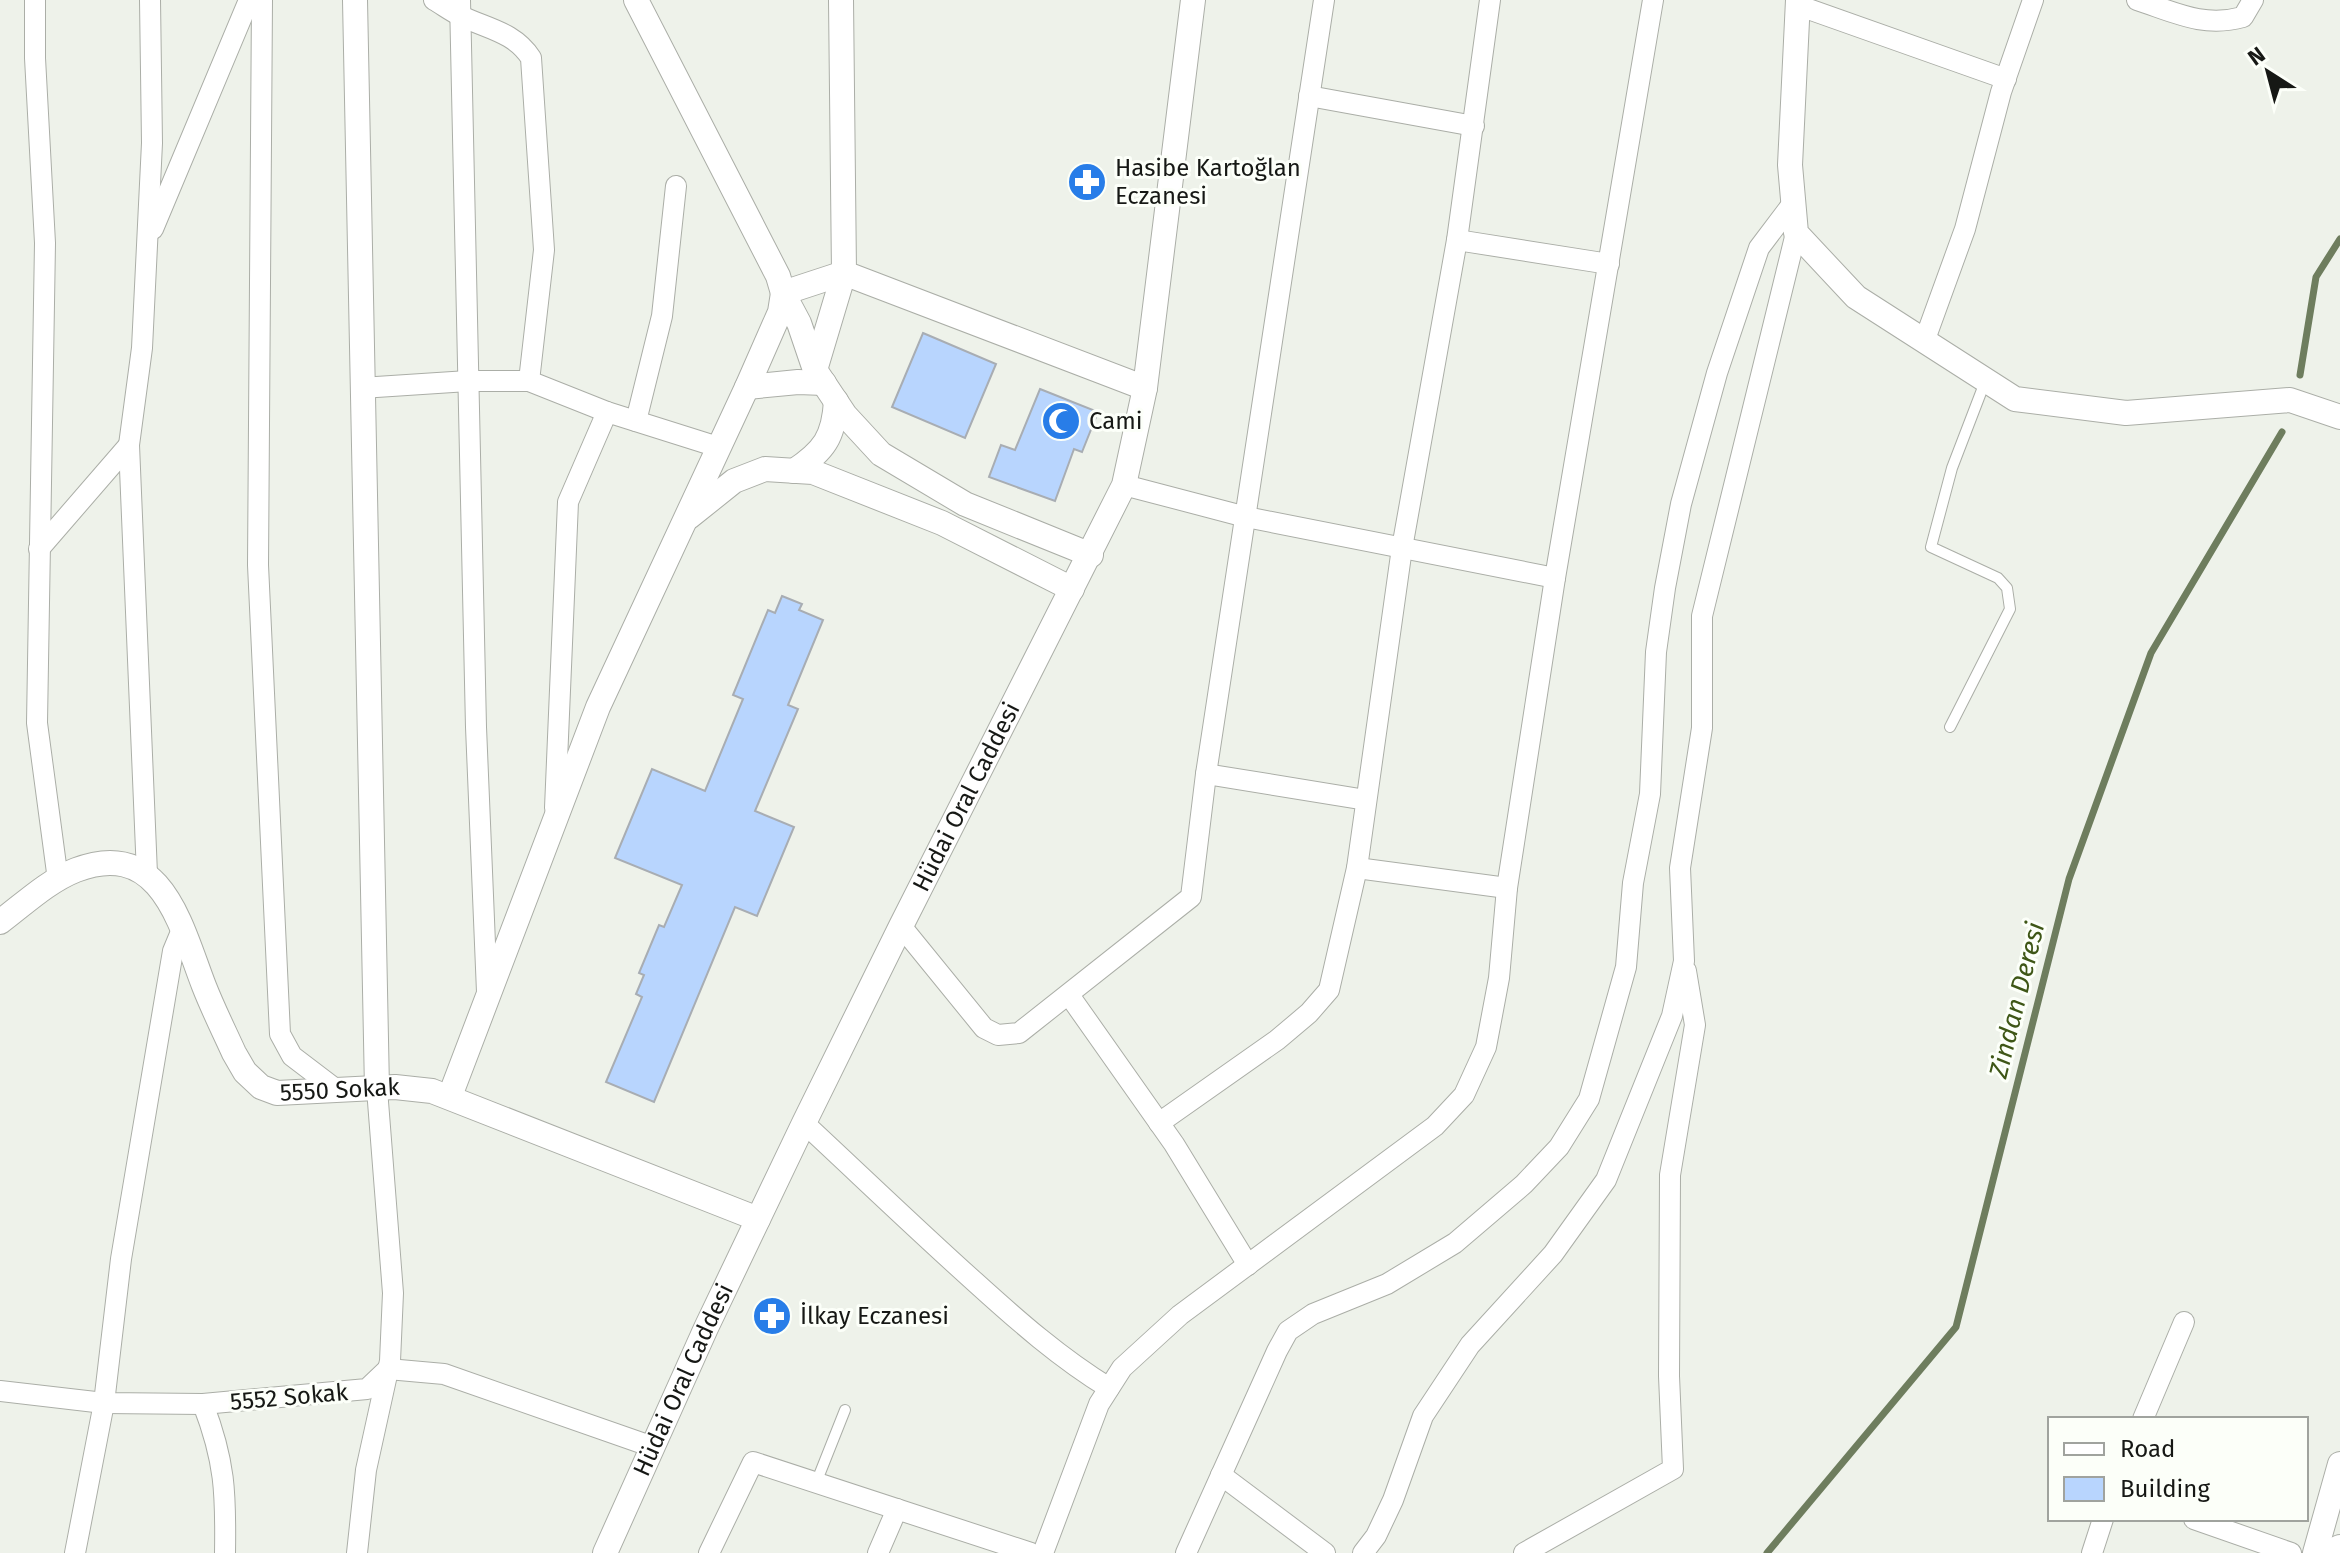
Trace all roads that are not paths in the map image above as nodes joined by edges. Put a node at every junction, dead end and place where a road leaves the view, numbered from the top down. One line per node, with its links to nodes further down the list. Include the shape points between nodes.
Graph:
1 (35, 0): 50 (street, via 45,243)
2 (150, 0): 27 (street)
3 (236, 0): 19 (street)
4 (249, 0): 19 (street)
5 (262, 0): 69 (street, via 258,565 280,1034 292,1056)
6 (355, 0): 37 (street)
7 (434, 0): 18 (street)
8 (636, 0): 30 (street)
9 (841, 0): 29 (street)
10 (1193, 0): 38 (street, Hüdai Oral Caddesi)
11 (1324, 0): 21 (street)
12 (1490, 0): 22 (street)
13 (1653, 0): 28 (street)
14 (2033, 0): 20 (street)
15 (2137, 0): 16 (street, via 2224,23 2243,17)
16 (2253, 0)
17 (1798, 3): 20 (street); 24 (street)
18 (461, 8): 32 (street); 33 (street, via 522,44 531,58 544,250)
19 (236, 30): 27 (street)
20 (2006, 79): 31 (street, via 1965,229)
21 (1309, 96): 22 (street); 47 (street)
22 (1474, 126): 26 (street)
23 (676, 186): 41 (street, via 662,316)
24 (1793, 203): 25 (street); 85 (street, via 1759,248 1681,504 1656,652 1650,794 1633,883 1626,967 1589,1099 1559,1147 1455,1243 1387,1284 1313,1314 1288,1331)
25 (1796, 233): 31 (street, via 1856,297); 65 (street, via 1702,616 1702,728 1680,868)
26 (1457, 240): 28 (street); 49 (street)
27 (147, 244): 42 (street, via 142,348)
28 (1609, 264): 52 (street)
29 (844, 273): 30 (street); 35 (street); 38 (street)
30 (783, 293): 35 (street); 36 (street)
31 (1924, 342): 34 (street)
32 (468, 381): 33 (street); 37 (street); 67 (street)
33 (529, 381): 39 (street)
34 (1985, 381): 40 (street, via 2015,399 2126,413 2290,400); 54 (lane, via 1952,468 1931,547 1998,578 2007,588 2010,609)
35 (825, 385): 36 (street); 45 (street, via 835,424 813,458); 51 (street, via 881,454 965,504)
36 (747, 387): 43 (street)
37 (361, 388): 68 (street)
38 (1145, 388): 46 (street, Hüdai Oral Caddesi)
39 (607, 412): 41 (street); 57 (street, via 568,502)
40 (2340, 417)
41 (636, 421): 43 (street)
42 (129, 445): 50 (street); 59 (street)
43 (718, 447): 44 (street); 48 (street)
44 (765, 469): 45 (street); 48 (street, via 734,481)
45 (794, 471): 53 (street, via 813,472 942,523)
46 (1124, 485): 47 (street); 51 (street, Hüdai Oral Caddesi)
47 (1246, 517): 49 (street); 55 (street)
48 (684, 521): 57 (street, via 598,707)
49 (1402, 548): 52 (street); 56 (street)
50 (39, 549): 60 (street, via 37,723)
51 (1091, 555): 53 (street, Hüdai Oral Caddesi)
52 (1555, 578): 61 (street)
53 (1072, 589): 63 (street, Hüdai Oral Caddesi)
54 (1950, 727)
55 (1206, 774): 56 (street); 66 (street, via 1191,897)
56 (1366, 800): 58 (street)
57 (555, 824): 67 (street)
58 (1357, 868): 61 (street); 72 (street, via 1329,990 1277,1040)
59 (147, 874): 60 (street, via 129,866 92,865); 64 (street, 5550 Sokak)
60 (58, 880): 62 (street)
61 (1507, 888): 74 (street, via 1486,1047 1464,1095 1435,1126)
62 (0, 922)
63 (901, 926): 66 (street, via 984,1028 998,1035 1019,1033); 71 (street, Hüdai Oral Caddesi)
64 (183, 927): 69 (street, 5550 Sokak, via 234,1053 253,1080 277,1093); 79 (street, via 173,951 121,1259)
65 (1684, 961): 101 (street, via 1672,1016 1606,1180 1553,1254 1470,1345 1423,1416 1393,1500); 102 (street, via 1695,1025 1670,1175 1673,1469)
66 (1069, 995): 72 (street)
67 (487, 1004): 70 (street)
68 (377, 1089): 69 (street, 5550 Sokak); 70 (street, 5550 Sokak, via 414,1088); 76 (street, via 393,1293)
69 (338, 1091)
70 (450, 1096): 73 (street, 5550 Sokak)
71 (804, 1123): 73 (street, Hüdai Oral Caddesi); 77 (street, via 1024,1326)
72 (1159, 1123): 74 (street)
73 (758, 1219): 83 (street, Hüdai Oral Caddesi)
74 (1248, 1265): 77 (street, via 1180,1315 1122,1368)
75 (2184, 1322): 82 (street)
76 (388, 1369): 80 (street, 5552 Sokak, via 367,1389); 83 (street, via 444,1374); 93 (street, via 366,1470)
77 (1109, 1388): 98 (street)
78 (0, 1391): 79 (street, 5552 Sokak)
79 (104, 1403): 80 (street, 5552 Sokak); 91 (street)
80 (203, 1404): 92 (street, via 218,1443 226,1491)
81 (845, 1410): 86 (lane)
82 (2144, 1417)
83 (653, 1447): 94 (street, Hüdai Oral Caddesi)
84 (2340, 1464): 105 (street)
85 (1221, 1475): 99 (street); 100 (street)
86 (816, 1483): 87 (street); 95 (street, via 753,1462)
87 (897, 1509): 96 (street); 97 (street)
88 (2102, 1521): 103 (street)
89 (2200, 1521): 104 (street)
90 (2340, 1547): 106 (street)
91 (75, 1553)
92 (225, 1553)
93 (357, 1553)
94 (605, 1553)
95 (709, 1553)
96 (878, 1553)
97 (1031, 1553)
98 (1043, 1553)
99 (1186, 1553)
100 (1325, 1553)
101 (1363, 1553)
102 (1524, 1553)
103 (2092, 1553)
104 (2291, 1553)
105 (2315, 1553)
106 (2327, 1553)

